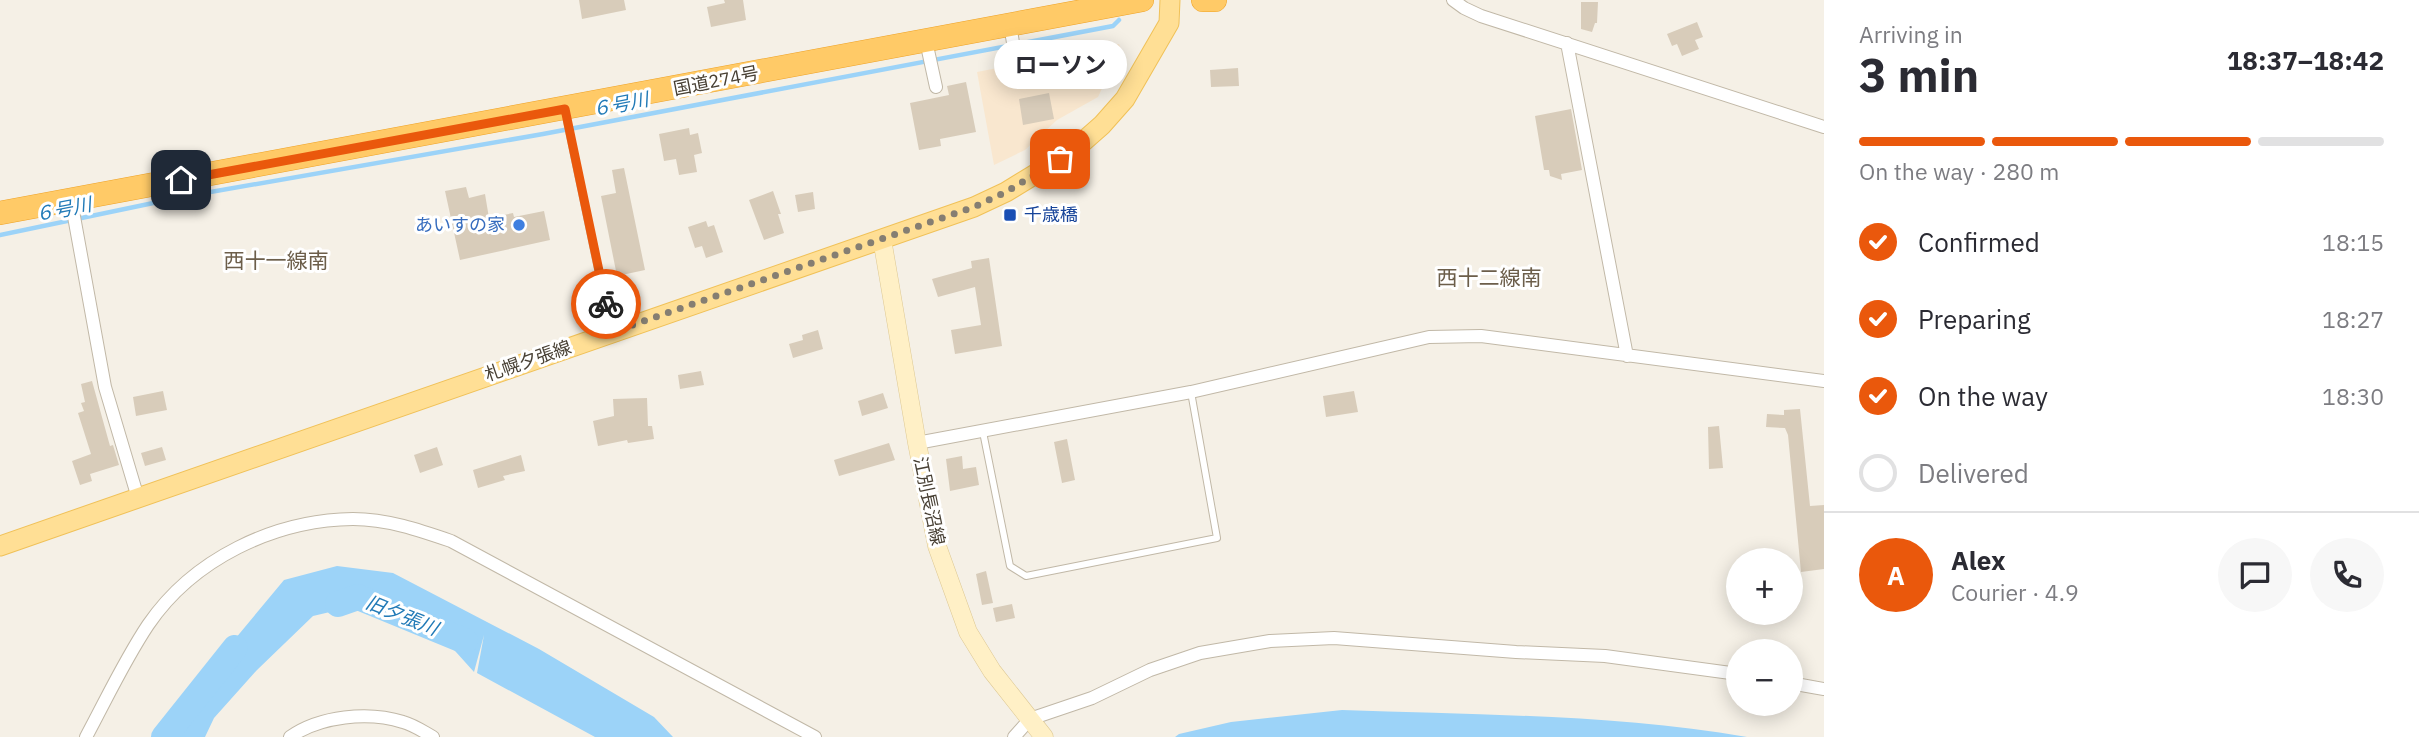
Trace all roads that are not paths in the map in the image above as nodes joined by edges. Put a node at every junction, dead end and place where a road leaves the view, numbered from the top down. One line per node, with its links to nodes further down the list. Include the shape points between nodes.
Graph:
1 (1142, 0): 6 (highway, 国道274号)
2 (1170, 0): 15 (main road, 札幌夕張線, via 1168,23 1125,99 1077,147 1006,192)
3 (1203, 0): 4 (highway)
4 (1215, 0)
5 (1453, 0): 7 (street, via 1481,16)
6 (1010, 30): 8 (highway, 国道274号); 9 (street)
7 (1567, 43): 12 (street); 17 (street)
8 (927, 45): 10 (street); 11 (highway, 国道274号)
9 (1018, 72)
10 (936, 87)
11 (565, 113): 13 (highway, 国道274号); 16 (lane)
12 (1824, 127)
13 (73, 205): 14 (highway, 国道274号); 22 (street, via 104,387)
14 (0, 213)
15 (882, 239): 16 (main road, 札幌夕張線); 21 (main road, 江別長沼線)
16 (612, 332): 22 (main road, 札幌夕張線)
17 (1627, 356): 18 (street); 19 (street, via 1481,337 1429,337)
18 (1824, 381)
19 (1191, 392): 20 (street); 20 (lane, via 1217,538 1026,576 1010,566)
20 (983, 431): 21 (street)
21 (917, 443): 27 (main road, 江別長沼線, via 937,546 968,632)
22 (138, 498): 23 (main road, 札幌夕張線)
23 (0, 546)
24 (1726, 672): 27 (street, via 1605,656 1335,638 1270,641 1200,653)
25 (1803, 685): 26 (street)
26 (1824, 689)
27 (1030, 719): 32 (street); 33 (main road, 江別長沼線)
28 (86, 737): 31 (street, via 149,624 213,561 251,540 304,523 354,519 404,525 451,541)
29 (290, 737): 30 (street, via 329,720 357,717 392,719)
30 (433, 737)
31 (815, 737)
32 (1014, 737)
33 (1044, 737)

